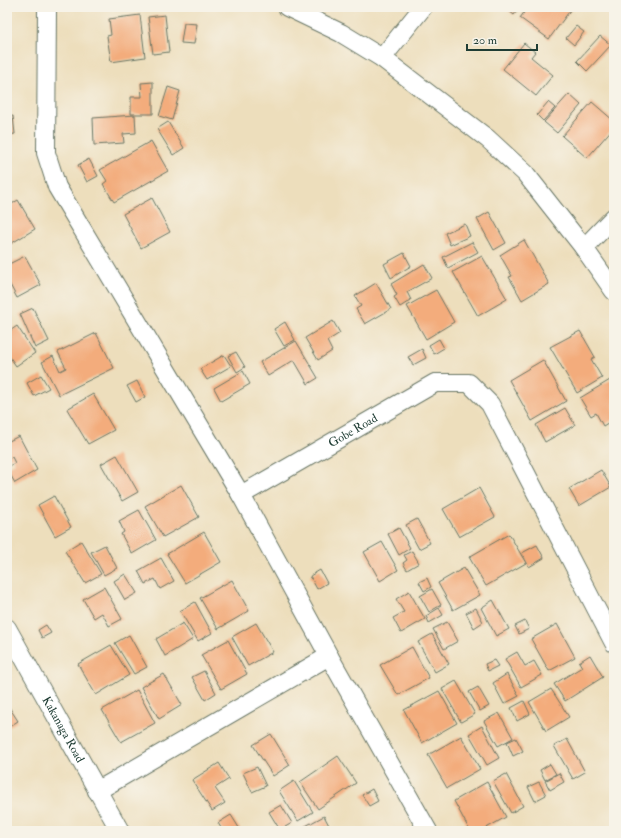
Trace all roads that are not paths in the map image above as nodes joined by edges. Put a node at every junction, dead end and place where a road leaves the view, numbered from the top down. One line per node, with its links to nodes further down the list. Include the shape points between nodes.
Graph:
1 (47, 7): 8 (street, via 46,153 57,187)
2 (287, 7): 4 (street, via 341,33)
3 (423, 7): 4 (street)
4 (382, 58): 6 (street, via 488,139 525,173)
5 (614, 217): 6 (street)
6 (584, 248): 7 (street)
7 (614, 291)
8 (241, 495): 10 (street, Gobe Road, via 434,383 469,383 490,404); 11 (street)
9 (7, 628): 12 (street, Kakanaga Road)
10 (614, 643)
11 (329, 656): 12 (street); 14 (street)
12 (97, 791): 13 (street, Kakanaga Road)
13 (120, 831)
14 (428, 831)

